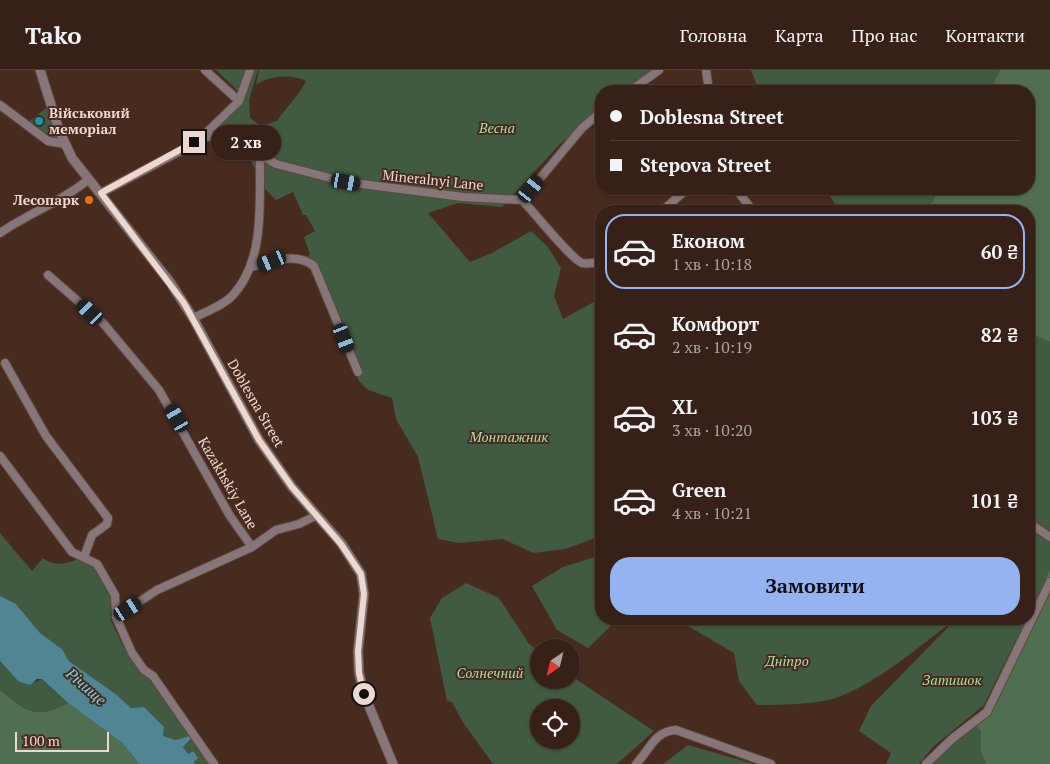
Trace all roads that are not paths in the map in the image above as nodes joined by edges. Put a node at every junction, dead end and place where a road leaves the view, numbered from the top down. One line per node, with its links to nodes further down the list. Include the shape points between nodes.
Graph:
1 (40, 70): 12 (street, Doblesna Street)
2 (205, 70): 8 (street)
3 (250, 70): 8 (street)
4 (659, 70): 6 (street)
5 (706, 70): 7 (street)
6 (638, 85)
7 (708, 85)
8 (239, 101): 11 (street)
9 (0, 105): 12 (street, via 48,141)
10 (595, 117): 18 (street, via 582,128)
11 (202, 136): 13 (street, Mineralnyi Lane, via 240,140 252,144); 15 (street, via 186,148)
12 (65, 144): 14 (street, Doblesna Street)
13 (260, 154): 18 (street, Mineralnyi Lane, via 276,164 346,182 463,197); 23 (street, via 258,230)
14 (89, 179): 15 (street, Doblesna Street); 21 (street, via 73,192 46,204)
15 (101, 193): 25 (street, Doblesna Street, via 170,282)
16 (680, 195): 19 (street)
17 (741, 195): 20 (street)
18 (522, 200): 22 (street, via 569,252 582,262)
19 (669, 205)
20 (748, 205)
21 (0, 233)
22 (595, 262)
23 (251, 267): 25 (street, via 232,296); 27 (street, via 285,258 300,259 314,266)
24 (48, 274): 32 (street, Kazakhskiy Lane, via 102,323 159,390 230,516)
25 (193, 318): 29 (street, Doblesna Street, via 259,440)
26 (5, 363): 33 (street, via 46,436 108,518 106,524 92,535)
27 (358, 372)
28 (0, 456): 33 (street, via 72,552)
29 (316, 516): 32 (street, Kazakhskiy Lane, via 276,530); 39 (street, Doblesna Street, via 341,544 361,574 364,594 359,673 364,694)
30 (1035, 527): 31 (street)
31 (1050, 537)
32 (252, 547): 36 (street, Kazakhskiy Lane, via 157,590)
33 (84, 557): 36 (street, via 97,564 115,595)
34 (1050, 582): 35 (street)
35 (1035, 613)
36 (116, 617): 38 (street, via 132,653 144,670 153,676)
37 (1029, 625): 42 (street, via 987,712)
38 (214, 764)
39 (393, 764)
40 (636, 764): 41 (street, via 658,734 667,730 676,730)
41 (771, 764)
42 (926, 764)

